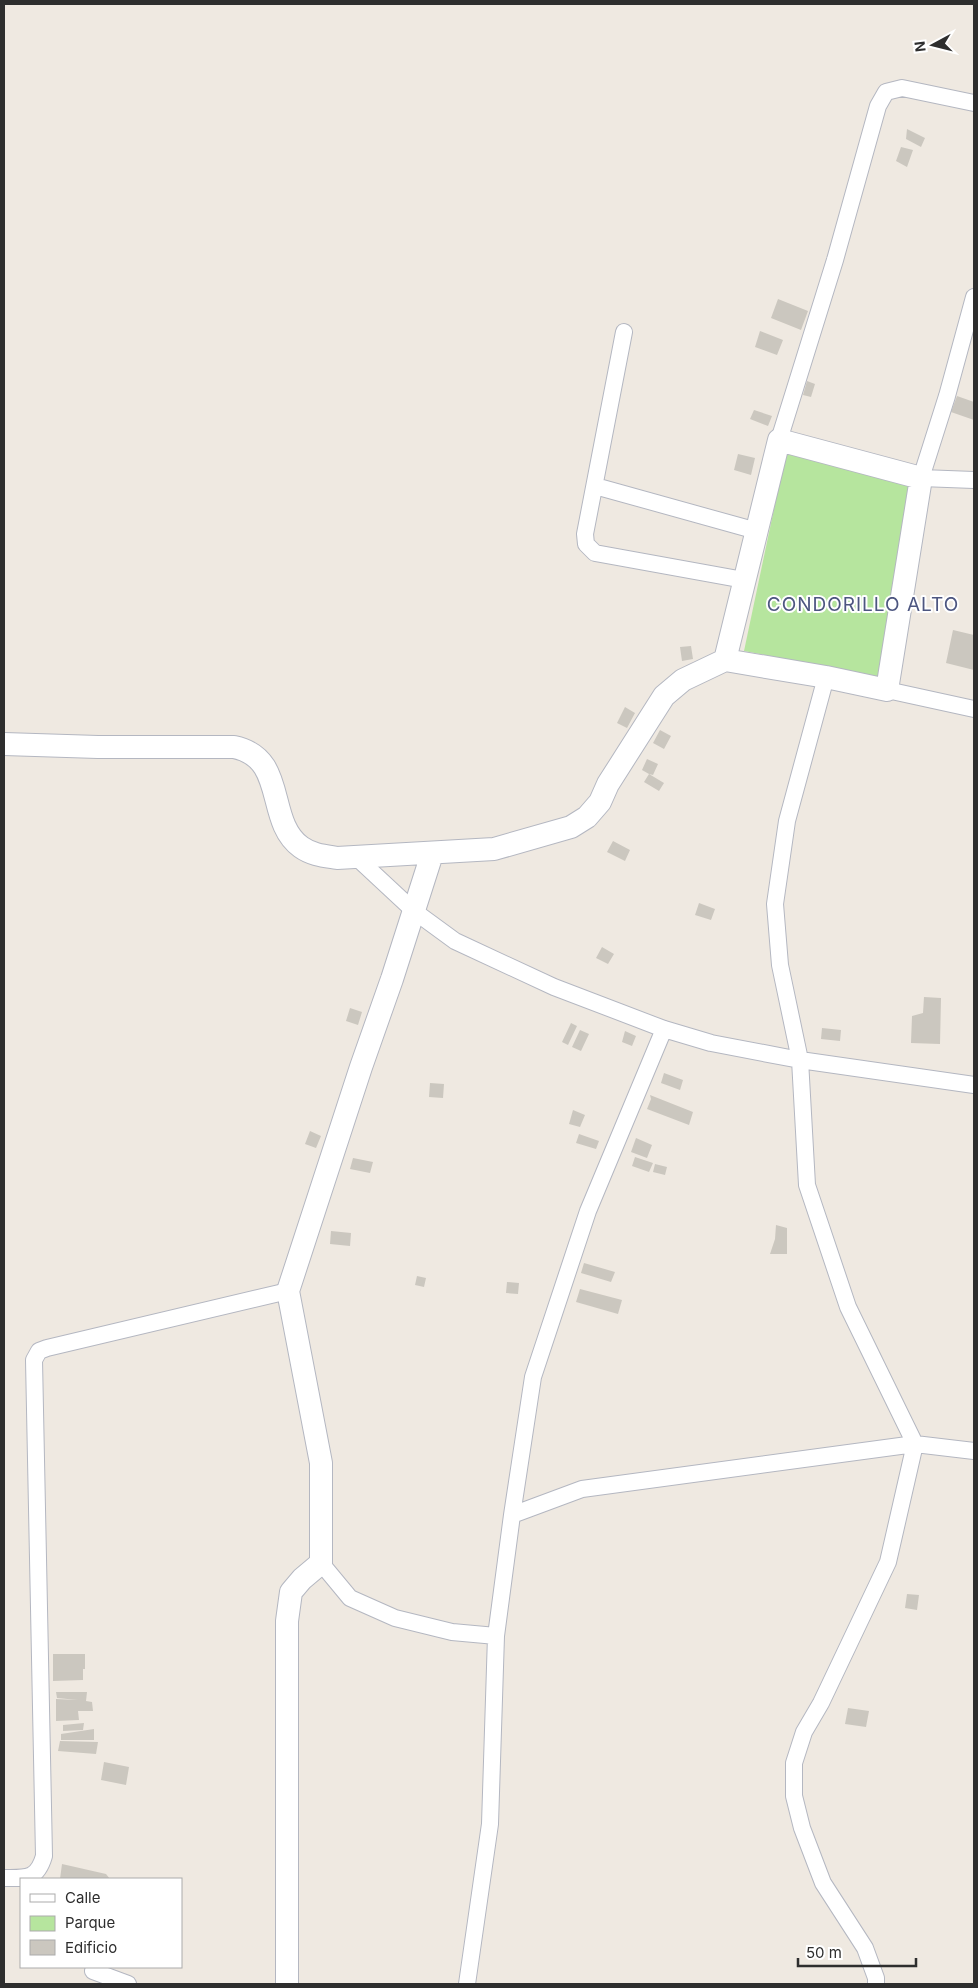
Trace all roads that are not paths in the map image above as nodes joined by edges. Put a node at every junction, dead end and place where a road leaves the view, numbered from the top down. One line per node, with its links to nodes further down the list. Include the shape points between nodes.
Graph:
1 (974, 103): 4 (street, via 902,88 886,92 878,106 835,260)
2 (974, 297): 5 (street)
3 (624, 332): 7 (street)
4 (779, 440): 5 (street); 8 (street)
5 (922, 478): 6 (street); 12 (street)
6 (974, 480)
7 (595, 486): 8 (street); 9 (street, via 585,534 586,544 595,553)
8 (757, 531): 9 (street)
9 (744, 580): 10 (street)
10 (725, 660): 11 (street); 15 (street, via 683,680 664,696 600,802 587,817 571,827 494,849)
11 (826, 677): 12 (street); 19 (street, via 787,821 775,904 780,966)
12 (887, 690): 13 (street)
13 (974, 709)
14 (4, 744): 16 (street, via 246,749 263,764 287,833 301,847 318,856)
15 (432, 854): 16 (street); 17 (street)
16 (356, 857): 17 (street)
17 (414, 911): 18 (street, via 455,941 554,987); 21 (street)
18 (664, 1029): 19 (street, via 712,1043); 24 (street, via 588,1211 533,1377)
19 (800, 1060): 20 (street); 22 (street, via 807,1185 848,1307)
20 (974, 1085)
21 (288, 1291): 25 (street, via 320,1463); 27 (street, via 46,1348 39,1351 34,1360 44,1856 41,1867 28,1878)
22 (915, 1444): 23 (street); 24 (street, via 582,1489); 32 (street, via 888,1562 804,1732 794,1763 794,1796 802,1828 823,1883 865,1948)
23 (974, 1451)
24 (512, 1515): 26 (street)
25 (321, 1563): 26 (street, via 350,1598 395,1618 452,1632); 30 (street, via 291,1592 287,1622)
26 (496, 1636): 31 (street, via 490,1824)
27 (4, 1878)
28 (93, 1971): 29 (street)
29 (128, 1984)
30 (286, 1984)
31 (467, 1984)
32 (876, 1984)

